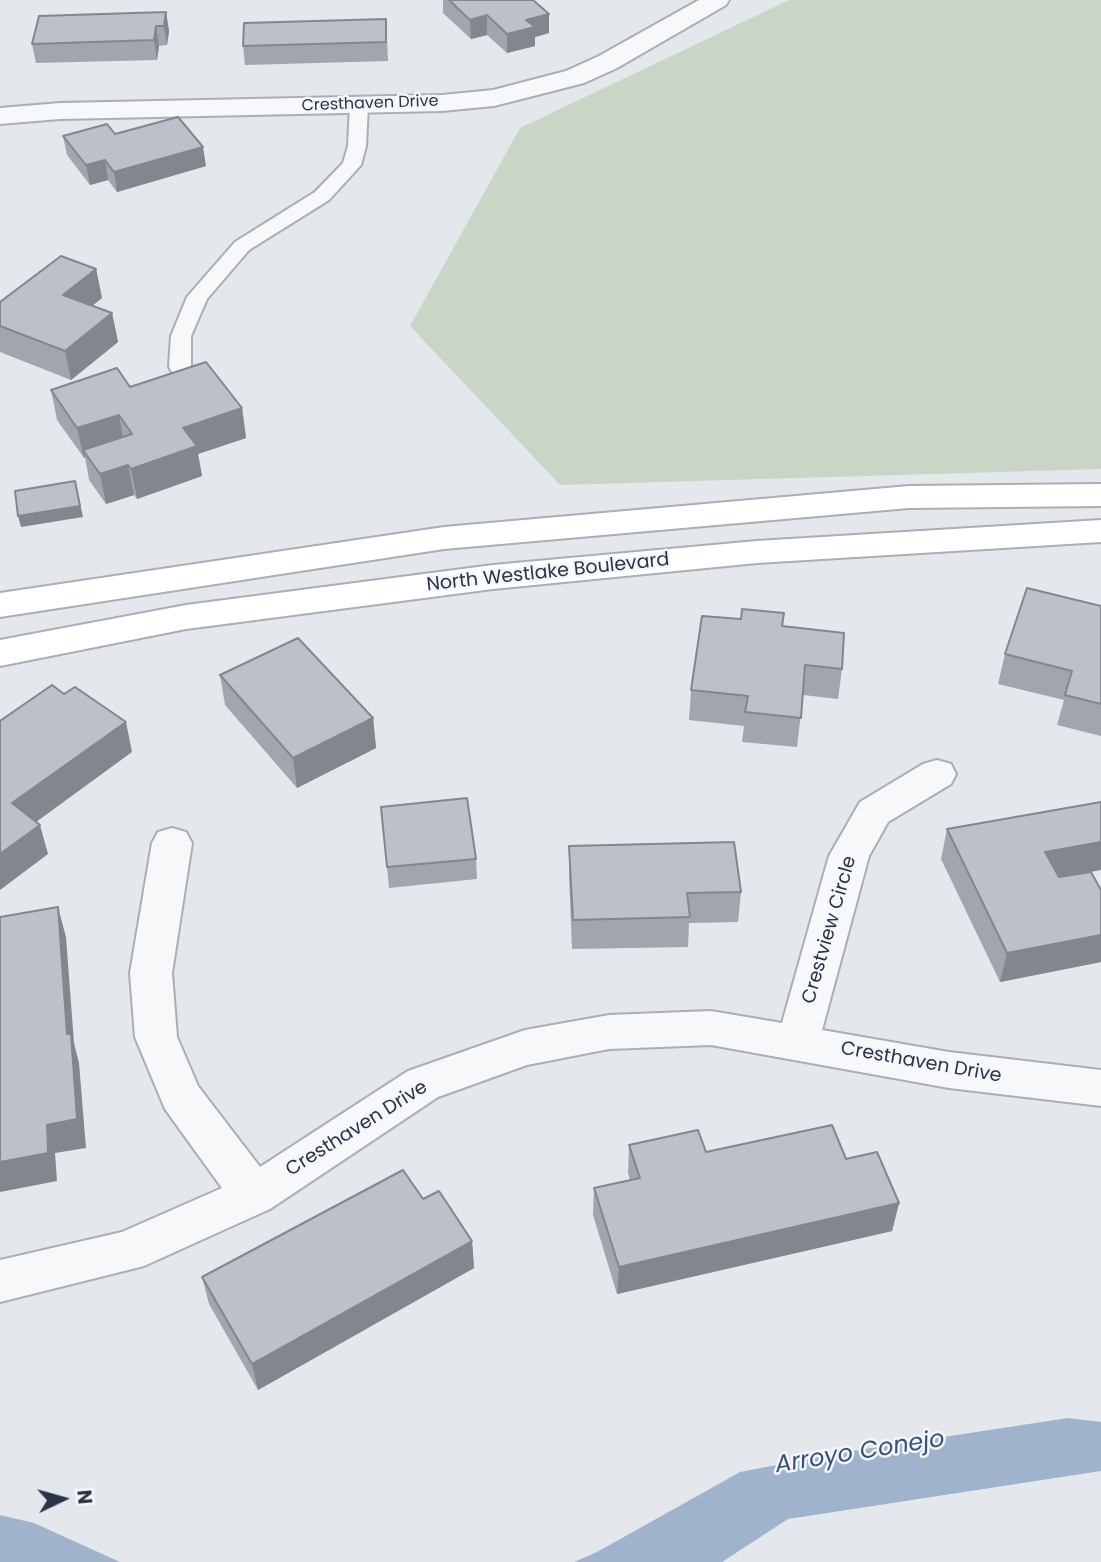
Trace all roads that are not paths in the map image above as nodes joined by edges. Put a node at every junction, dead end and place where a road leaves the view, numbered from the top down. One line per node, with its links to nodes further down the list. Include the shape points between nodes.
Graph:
1 (717, 0): 2 (street, Cresthaven Drive, via 575,77 494,97)
2 (359, 105): 3 (street, Cresthaven Drive); 4 (lane, via 352,165 322,196 242,246 197,297 181,336)
3 (0, 116)
4 (180, 367)
5 (1101, 495): 7 (main road, via 909,497 444,538)
6 (1101, 531): 8 (main road, North Westlake Boulevard, via 757,552 493,577 186,617)
7 (0, 605)
8 (0, 653)
9 (937, 774): 11 (street, Crestview Circle, via 874,812 849,856)
10 (172, 843): 13 (street, via 151,973 156,1037 181,1096)
11 (798, 1041): 12 (street, Cresthaven Drive, via 948,1070); 13 (street, Cresthaven Drive, via 711,1028 609,1032 525,1048 423,1084)
12 (1101, 1088)
13 (254, 1195): 14 (street, Cresthaven Drive, via 128,1251)
14 (0, 1281)

